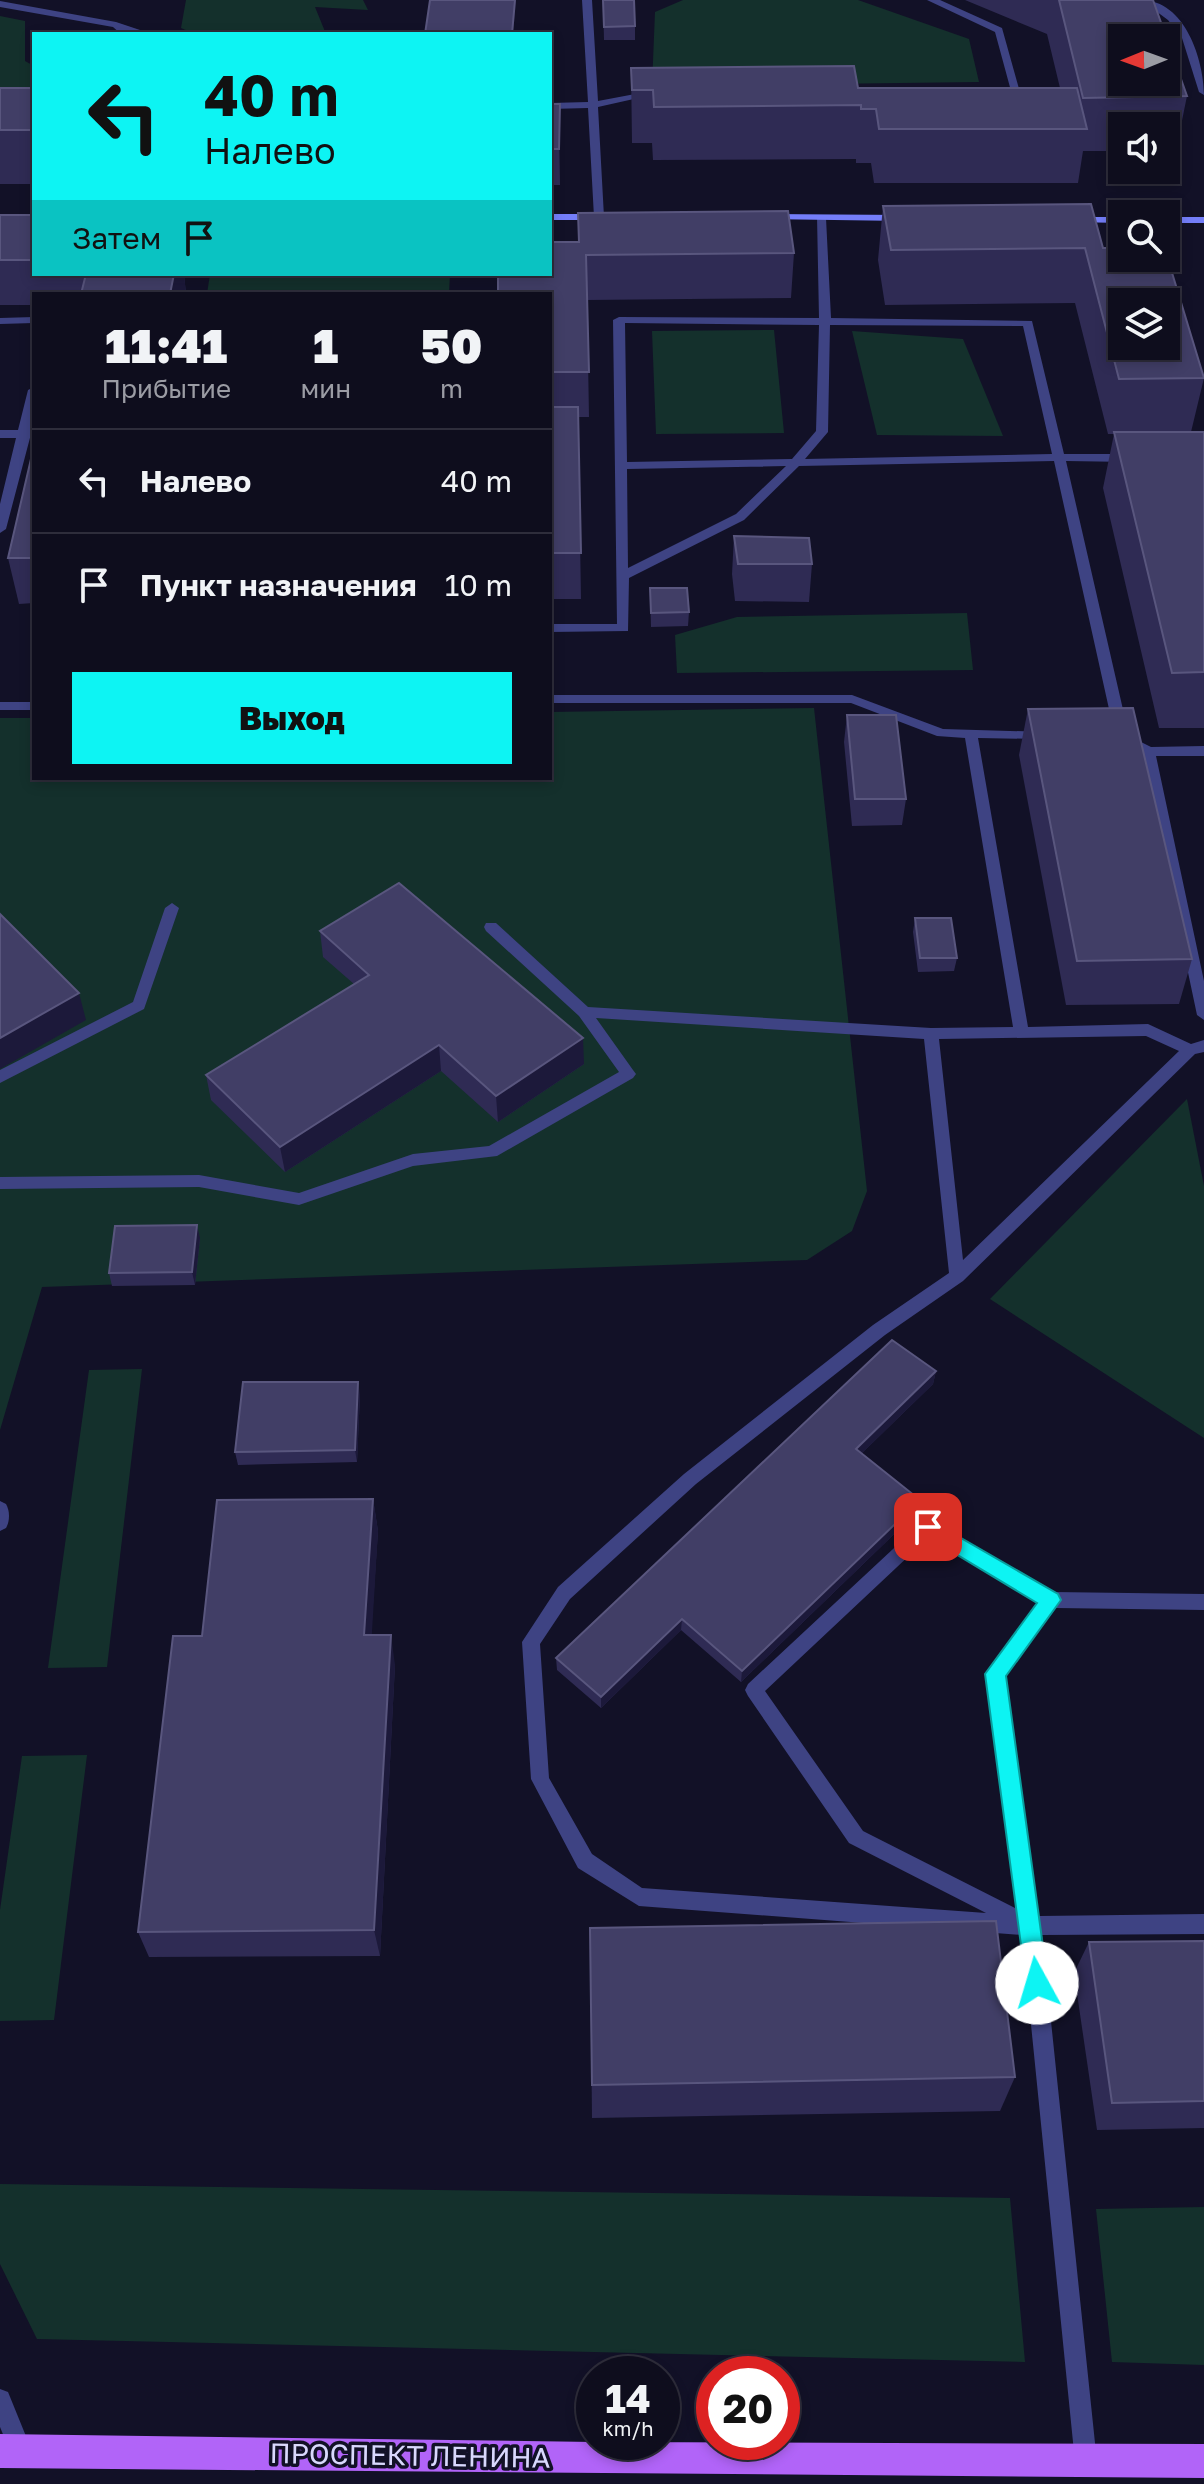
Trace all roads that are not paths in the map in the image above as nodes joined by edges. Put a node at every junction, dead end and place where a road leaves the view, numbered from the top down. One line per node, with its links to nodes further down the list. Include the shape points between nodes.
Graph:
1 (587, 0): 11 (street)
2 (932, 0): 10 (street, via 999,30 1017,94)
3 (1146, 0): 8 (street, via 1171,14 1193,45)
4 (0, 4): 5 (street)
5 (116, 25): 6 (street); 7 (street)
6 (125, 32)
7 (140, 32)
8 (1204, 92)
9 (668, 94): 11 (street)
10 (985, 94)
11 (595, 105): 12 (street); 14 (street)
12 (552, 106)
13 (552, 217): 14 (main road)
14 (599, 217): 15 (main road)
15 (615, 217)
16 (757, 217): 17 (main road)
17 (821, 218): 18 (main road); 24 (street)
18 (916, 218)
19 (1059, 220): 20 (main road)
20 (1108, 220)
21 (1180, 220): 22 (main road)
22 (1204, 220)
23 (32, 320): 25 (street)
24 (825, 320): 29 (street, via 1028,323); 31 (street, via 822,432); 32 (street, via 619,320)
25 (0, 321)
26 (32, 400): 28 (street)
27 (0, 434): 28 (street)
28 (25, 434): 33 (street)
29 (1059, 457): 30 (street); 31 (street); 42 (street)
30 (1146, 458)
31 (796, 462): 32 (street); 34 (street, via 740,517)
32 (622, 466): 34 (street)
33 (0, 529)
34 (624, 575): 35 (street, via 623,628)
35 (552, 628)
36 (552, 699): 39 (street, via 852,699 942,733)
37 (0, 706): 38 (street)
38 (32, 706)
39 (971, 734): 40 (street); 49 (street)
40 (1062, 735)
41 (1107, 736): 42 (street)
42 (1122, 736): 44 (street)
43 (1204, 751): 44 (street)
44 (1148, 752): 48 (street)
45 (172, 908): 52 (street, via 139,1005)
46 (491, 927): 47 (street)
47 (584, 1012): 50 (street); 53 (street, via 628,1074 492,1152 413,1160 299,1199 199,1181)
48 (1204, 1015)
49 (1021, 1032): 50 (street); 51 (street, via 1148,1030)
50 (931, 1034): 54 (street)
51 (1197, 1048): 54 (street)
52 (0, 1077)
53 (0, 1183)
54 (957, 1276): 60 (street, via 879,1330 690,1479 564,1593 531,1642 540,1779 585,1861 639,1897)
55 (0, 1509): 56 (street)
56 (0, 1523)
57 (1051, 1600): 58 (street); 60 (street, via 995,1674); 60 (street, via 928,1527 754,1690 856,1837)
58 (1204, 1602)
59 (1204, 1924): 60 (street)
60 (1031, 1926): 64 (street)
61 (0, 2400): 62 (street)
62 (10, 2451): 64 (main road, ПРОСПЕКТ ЛЕНИНА)
63 (1204, 2461): 64 (main road, ПРОСПЕКТ ЛЕНИНА)
64 (1086, 2462)

